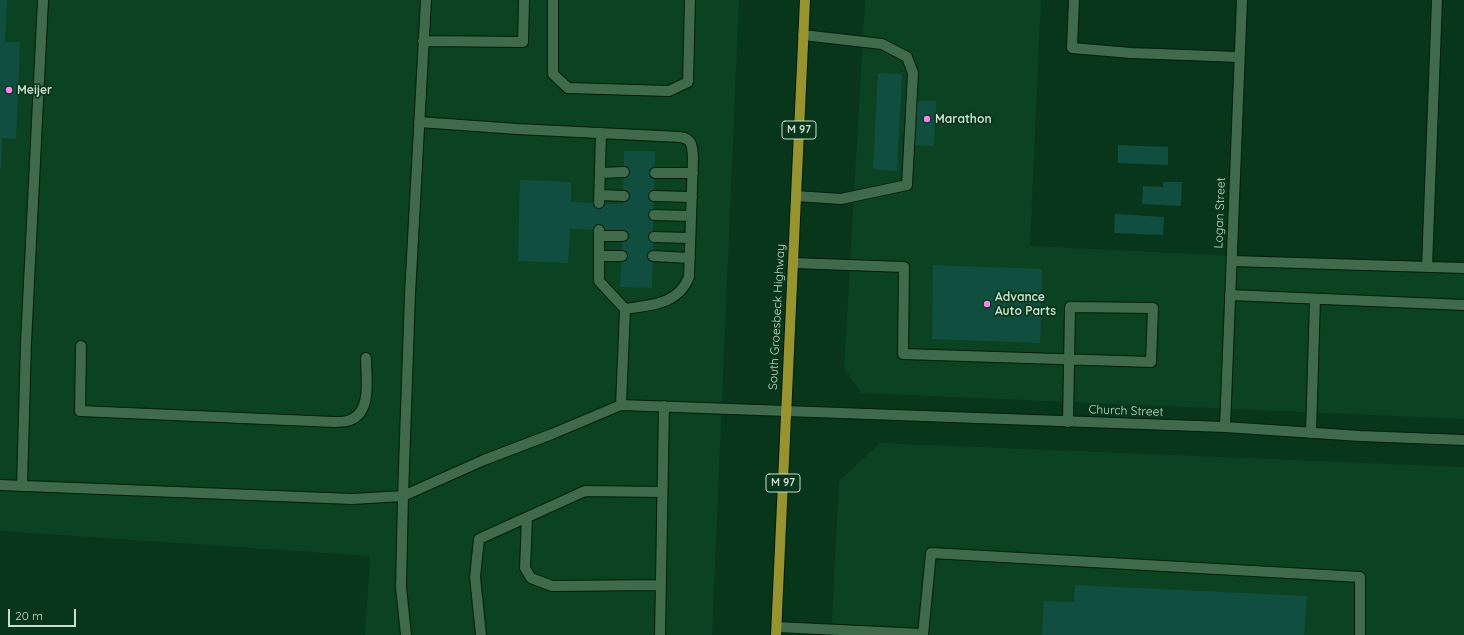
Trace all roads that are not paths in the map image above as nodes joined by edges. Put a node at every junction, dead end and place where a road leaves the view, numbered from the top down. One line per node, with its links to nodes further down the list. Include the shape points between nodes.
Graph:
1 (43, 0): 51 (street)
2 (426, 0): 11 (street)
3 (524, 0): 11 (street, via 523,42)
4 (553, 0): 5 (street, via 553,74 568,88 669,91 688,82)
5 (690, 0)
6 (805, 0): 10 (main road, South Groesbeck Highway / M 97)
7 (1074, 0): 12 (street, via 1072,48)
8 (1242, 0): 12 (street, Logan Street)
9 (1437, 0): 34 (street)
10 (803, 35): 21 (main road, South Groesbeck Highway / M 97); 21 (street, via 882,44 907,57 913,73 907,185 841,199)
11 (423, 41): 13 (street)
12 (1240, 57): 32 (street, Logan Street)
13 (419, 122): 14 (street); 53 (street)
14 (601, 133): 15 (street); 18 (street, via 686,138 693,149)
15 (600, 172): 16 (street); 19 (street, via 600,199)
16 (624, 172)
17 (655, 173): 18 (street)
18 (693, 173): 22 (street)
19 (624, 196)
20 (654, 196): 22 (street)
21 (796, 196): 33 (main road, South Groesbeck Highway / M 97)
22 (692, 197): 24 (street)
23 (654, 215): 24 (street)
24 (691, 216): 27 (street)
25 (623, 236): 28 (street, via 599,233)
26 (654, 237): 27 (street)
27 (690, 238): 31 (street)
28 (599, 256): 29 (street); 39 (street, via 599,281)
29 (622, 256)
30 (653, 256): 31 (street)
31 (690, 258): 39 (street, via 689,277 676,295 659,304)
32 (1232, 261): 34 (street); 36 (street, Logan Street)
33 (793, 263): 42 (street, via 904,267 903,354); 45 (main road, South Groesbeck Highway / M 97)
34 (1427, 267): 35 (street)
35 (1464, 268)
36 (1230, 295): 37 (street); 47 (street, Logan Street)
37 (1316, 299): 38 (street); 48 (street)
38 (1464, 305)
39 (625, 309): 43 (street)
40 (81, 346): 41 (street, via 80,411 334,422 348,421 358,415 365,404)
41 (366, 358)
42 (1069, 360): 42 (street, via 1151,362 1153,308 1070,307); 46 (street)
43 (621, 404): 44 (street, Church Street); 53 (street)
44 (664, 406): 45 (street, Church Street); 52 (street)
45 (786, 411): 46 (street, Church Street); 56 (main road, South Groesbeck Highway / M 97)
46 (1068, 422): 47 (street, Church Street)
47 (1225, 427): 48 (street, Church Street)
48 (1311, 433): 49 (street, Church Street)
49 (1464, 440)
50 (0, 485): 51 (street)
51 (22, 486): 53 (street, via 352,499)
52 (662, 492): 54 (street, via 585,491); 55 (street)
53 (403, 496): 57 (street, via 401,587)
54 (526, 518): 55 (street, via 525,568 531,578 552,586); 58 (street, via 479,539 475,577)
55 (660, 585): 59 (street)
56 (776, 631): 60 (street)
57 (406, 635)
58 (480, 635)
59 (660, 635)
60 (923, 635): 61 (street, via 931,553 1360,577)
61 (1360, 635)

